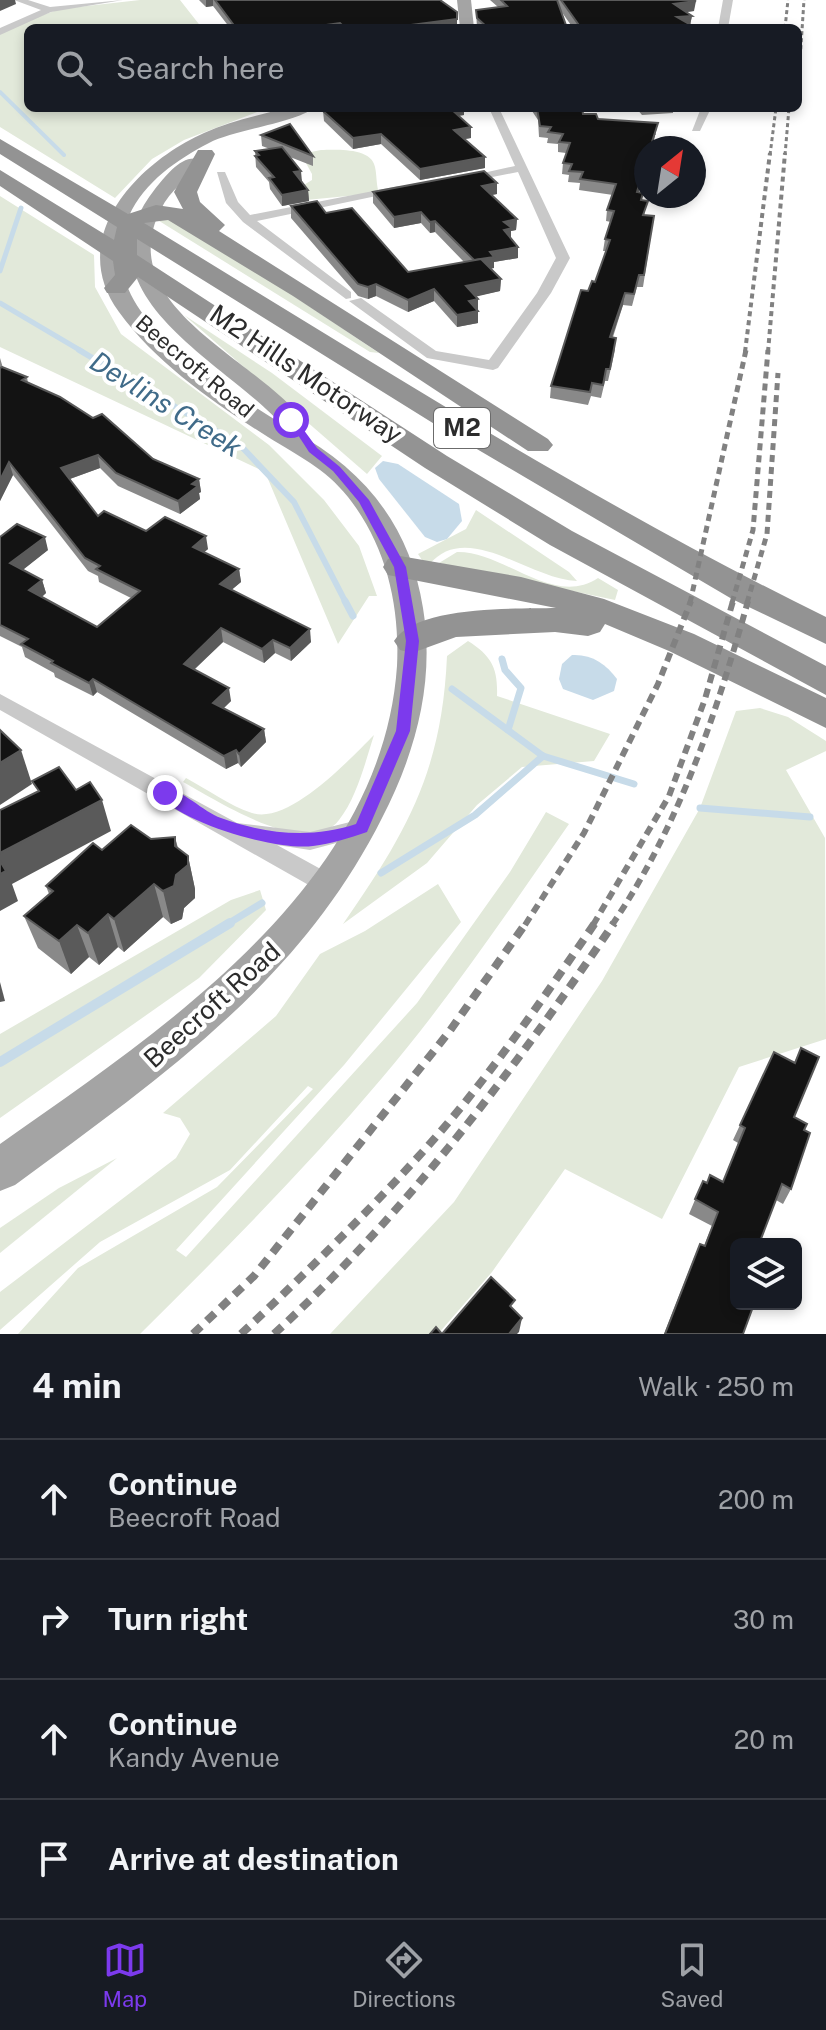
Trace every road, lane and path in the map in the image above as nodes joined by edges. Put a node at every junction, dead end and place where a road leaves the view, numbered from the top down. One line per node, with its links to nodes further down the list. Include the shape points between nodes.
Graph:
1 (19, 0): 5 (street)
2 (118, 0): 5 (street)
3 (464, 0): 6 (main road)
4 (728, 0): 7 (street)
5 (49, 10): 8 (street)
6 (467, 24)
7 (724, 24)
8 (0, 32)
9 (292, 112): 12 (main road, Beecroft Road)
10 (496, 112): 16 (street)
11 (704, 112): 13 (street)
12 (282, 115): 15 (main road, Beecroft Road); 23 (main road, Beecroft Road, via 205,138 161,164 124,202 112,229)
13 (696, 129)
14 (0, 145): 27 (highway, M2 Hills Motorway / M2, via 446,419)
15 (205, 154): 21 (main road, Beecroft Road, via 172,180); 24 (highway, M2, via 183,188 185,201)
16 (521, 168): 19 (street); 22 (street, via 563,258 493,365 432,355)
17 (221, 175): 22 (street, via 232,203)
18 (0, 176): 31 (highway, M2 Hills Motorway / M2, via 436,462 561,538)
19 (442, 183)
20 (412, 188): 22 (street)
21 (148, 212): 23 (highway, via 133,217 126,228); 24 (highway, M2, via 188,219); 25 (main road, Beecroft Road, via 141,261 155,295 177,321 291,420)
22 (247, 219)
23 (118, 277): 25 (main road, Beecroft Road, via 133,316 155,339 271,429)
24 (302, 291): 27 (highway, M2, via 689,539)
25 (313, 450): 26 (main road, Beecroft Road, via 364,500)
26 (400, 567): 29 (main road, Beecroft Road); 30 (highway, via 592,607)
27 (744, 591): 28 (highway, M2 Hills Motorway / M2)
28 (826, 632)
29 (412, 641): 30 (highway, via 451,625 555,620); 35 (main road, Beecroft Road, via 403,731)
30 (694, 649): 33 (highway)
31 (826, 682)
32 (0, 701): 34 (street)
33 (826, 714)
34 (215, 823): 35 (street, via 310,841); 36 (street)
35 (362, 828): 36 (main road, Beecroft Road)
36 (329, 885): 37 (main road, Beecroft Road, via 279,947 204,1019)
37 (0, 1170)

